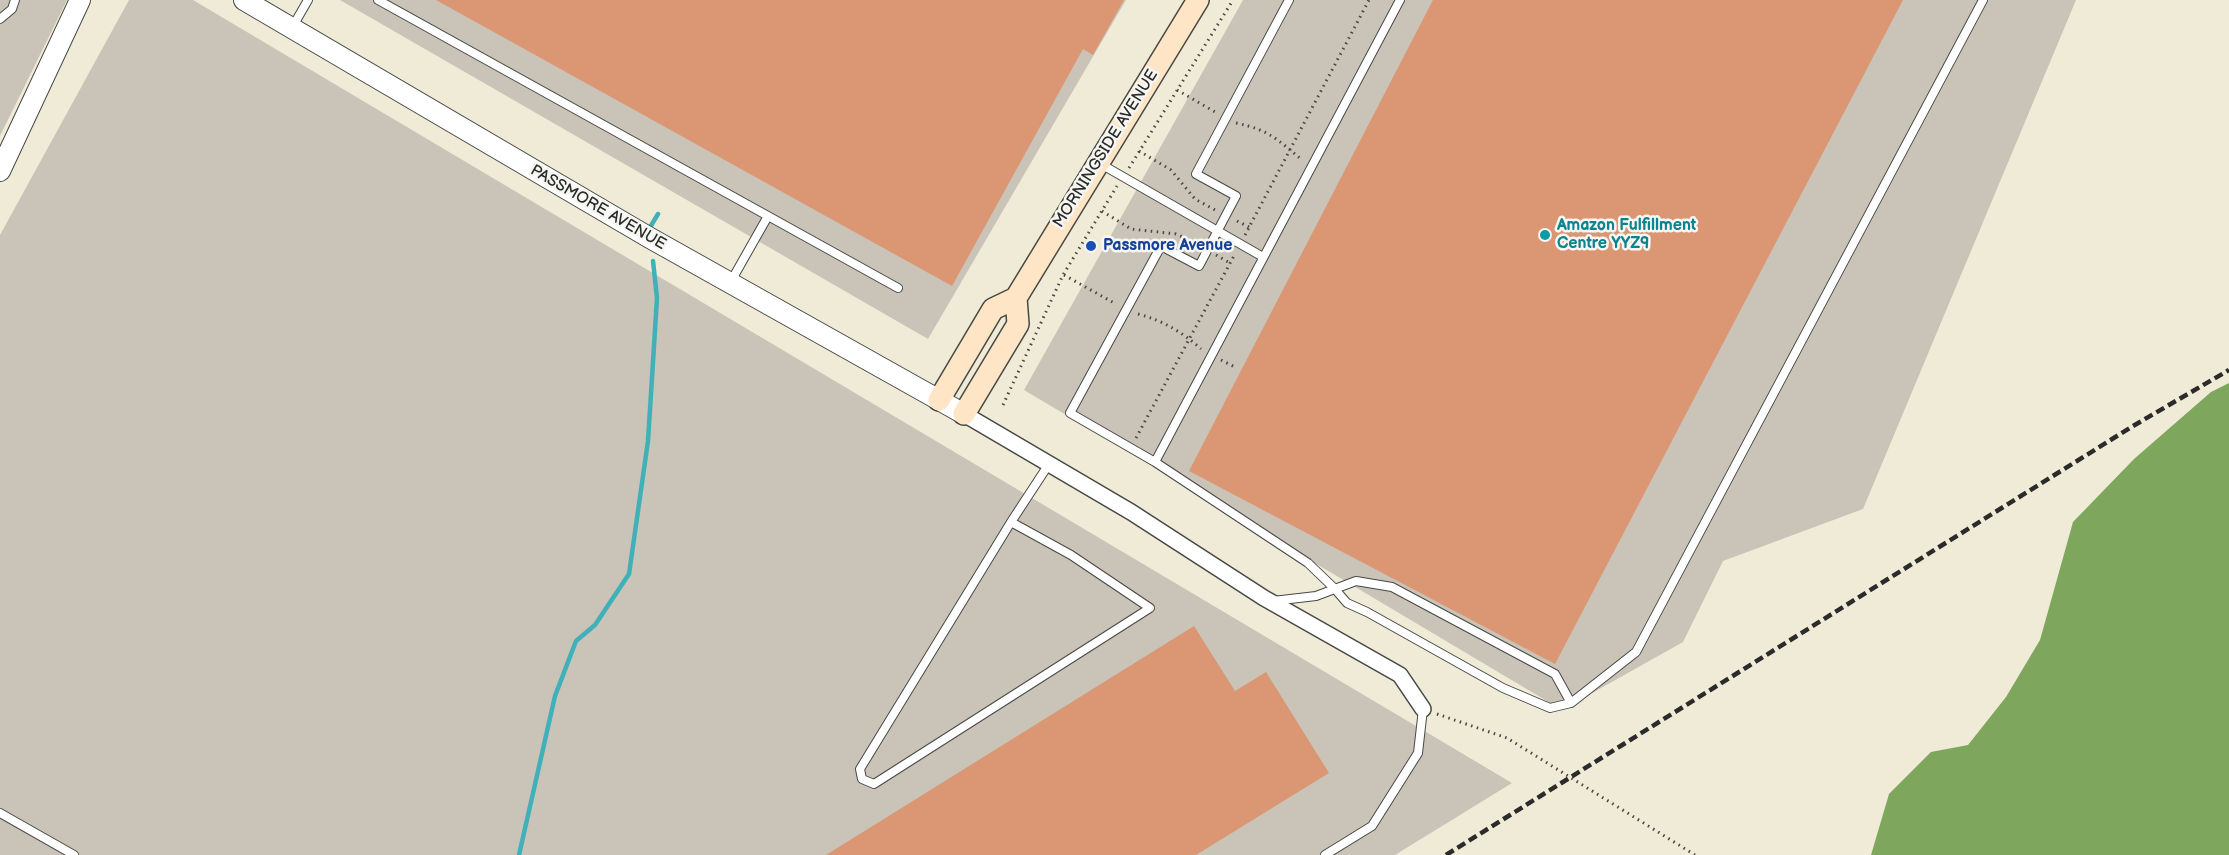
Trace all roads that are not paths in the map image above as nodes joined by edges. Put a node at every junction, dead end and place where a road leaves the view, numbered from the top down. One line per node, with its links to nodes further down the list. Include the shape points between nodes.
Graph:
1 (15, 0): 10 (lane, via 12,9)
2 (80, 0): 13 (street)
3 (244, 0): 11 (street, PASSMORE AVENUE)
4 (308, 0): 11 (lane)
5 (378, 0): 14 (lane)
6 (1198, 0): 12 (main road, MORNINGSIDE AVENUE)
7 (1289, 0): 15 (lane, via 1196,174 1236,196)
8 (1983, 0): 27 (lane, via 1636,652)
9 (1396, 1): 16 (lane)
10 (0, 19)
11 (292, 28): 17 (street, PASSMORE AVENUE)
12 (1098, 163): 15 (lane); 19 (main road, MORNINGSIDE AVENUE)
13 (0, 171)
14 (768, 216): 17 (lane); 18 (lane)
15 (1217, 231): 16 (lane); 22 (lane, via 1199,266 1161,246 1070,413)
16 (1263, 257): 22 (lane)
17 (730, 283): 20 (street, PASSMORE AVENUE)
18 (898, 288)
19 (1016, 297): 20 (main road, MORNINGSIDE AVENUE, via 993,309); 21 (main road, via 1018,324)
20 (939, 400): 21 (street, PASSMORE AVENUE)
21 (964, 414): 23 (street, PASSMORE AVENUE)
22 (1155, 462): 25 (lane, via 1308,563)
23 (1049, 464): 24 (lane); 26 (street, PASSMORE AVENUE)
24 (1011, 522): 24 (lane, via 860,769 862,778 874,784 1150,608 1071,555)
25 (1334, 588): 26 (lane, via 1316,596); 27 (lane, via 1347,603 1503,688 1550,708); 27 (lane, via 1356,581 1392,587 1555,674)
26 (1270, 602): 28 (street, PASSMORE AVENUE, via 1400,675)
27 (1571, 703)
28 (1423, 708): 31 (lane, via 1418,753 1372,826)
29 (0, 813): 30 (lane)
30 (74, 855)
31 (1324, 855)

